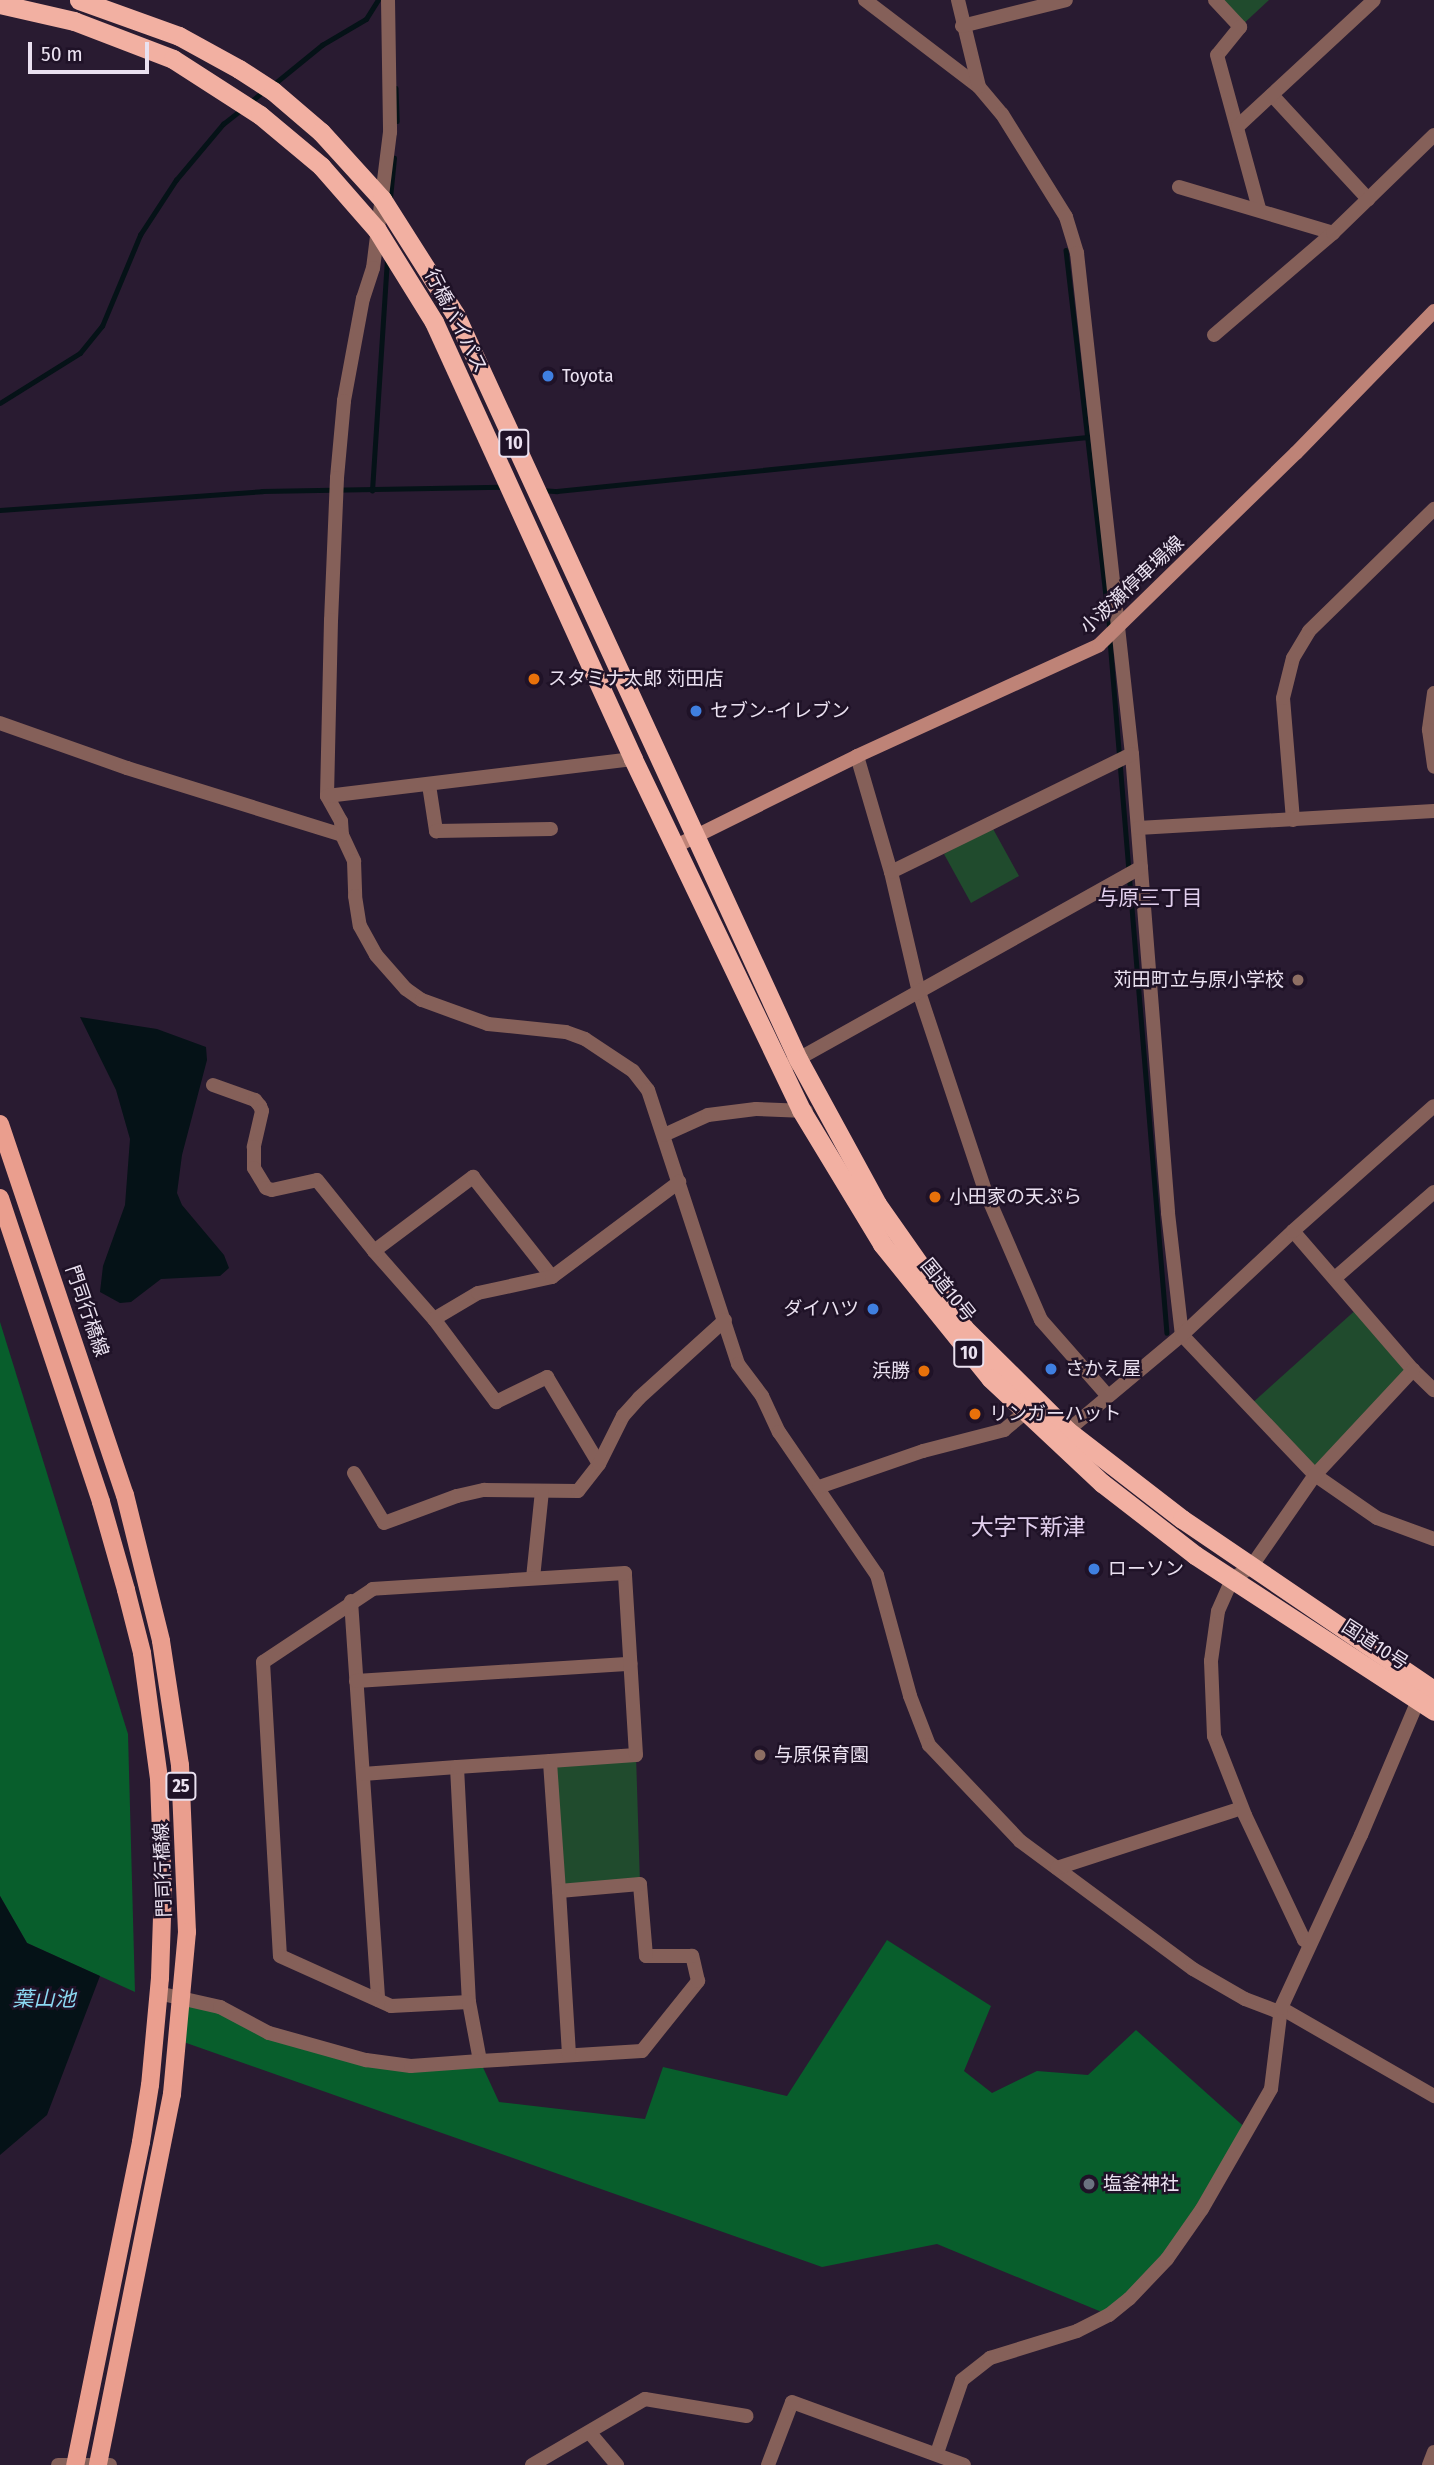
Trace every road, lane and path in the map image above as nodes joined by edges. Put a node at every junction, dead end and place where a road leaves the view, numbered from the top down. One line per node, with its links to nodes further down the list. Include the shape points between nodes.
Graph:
1 (79, 0): 15 (highway, 行橋バイパス / 10, via 179,36 240,69 321,132)
2 (388, 0): 15 (street, via 390,132)
3 (865, 0): 10 (street)
4 (958, 0): 9 (street)
5 (1066, 0): 9 (street)
6 (1215, 0): 12 (street, via 1240,27 1217,55)
7 (1374, 0): 11 (street)
8 (0, 4): 18 (highway, 行橋バイパス / 10, via 74,21 173,59 270,124 321,166)
9 (962, 26): 10 (street)
10 (979, 87): 23 (street, via 1002,114 1066,217 1077,253)
11 (1272, 95): 12 (street); 16 (street)
12 (1238, 126): 17 (street)
13 (1434, 135): 16 (street)
14 (1179, 187): 17 (street)
15 (383, 199): 18 (street); 37 (highway, 行橋バイパス / 10, via 456,314)
16 (1368, 199): 19 (street)
17 (1259, 209): 19 (street)
18 (377, 230): 28 (highway, 行橋バイパス / 10, via 434,322); 31 (street, via 373,268 349,363 337,478)
19 (1333, 233): 21 (street)
20 (1434, 311): 23 (main road, 小波瀬停車場線)
21 (1214, 335)
22 (1434, 509): 33 (street, via 1309,631 1293,658 1283,698)
23 (1120, 627): 26 (street); 27 (main road, 小波瀬停車場線, via 1078,657)
24 (1434, 693): 29 (street, via 1429,730)
25 (0, 723): 36 (street)
26 (1132, 754): 34 (street); 40 (street)
27 (857, 756): 37 (main road, 小波瀬停車場線); 40 (street)
28 (633, 759): 30 (street); 38 (highway, 行橋バイパス / 10)
29 (1434, 766)
30 (429, 785): 31 (street); 35 (street, via 436,831)
31 (327, 796): 36 (street, via 341,821)
32 (1434, 811): 33 (street)
33 (1293, 820): 34 (street)
34 (1138, 828): 39 (street)
35 (551, 829)
36 (342, 835): 48 (street, via 354,861 360,926 376,956 406,989 422,1000 488,1024 566,1032 585,1039 633,1071 648,1090)
37 (696, 835): 38 (main road, 小波瀬停車場線); 42 (highway, 国道10号 / 10)
38 (676, 846): 42 (highway, 国道10号 / 10)
39 (1140, 867): 41 (street); 58 (street)
40 (891, 872): 41 (street)
41 (919, 992): 42 (street); 61 (street, via 986,1193 1041,1320)
42 (789, 1064): 45 (highway, 国道10号 / 10); 46 (highway, 国道10号 / 10)
43 (213, 1085): 53 (street, via 260,1106 254,1168 260,1182 272,1190 317,1180)
44 (1434, 1106): 52 (street)
45 (801, 1110): 46 (street); 48 (street, via 708,1115); 62 (highway, 国道10号 / 10, via 881,1244)
46 (827, 1117): 63 (highway, 国道10号 / 10, via 877,1204 964,1328)
47 (0, 1124): 85 (main road, 門司行橋線 / 25, via 125,1495 161,1641 180,1765 187,1932)
48 (664, 1135): 49 (street)
49 (679, 1182): 54 (street); 57 (street)
50 (1434, 1192): 55 (street)
51 (0, 1198): 84 (main road, 門司行橋線 / 25, via 101,1502 142,1653 159,1779 163,1887)
52 (1293, 1231): 55 (street); 58 (street)
53 (374, 1251): 54 (street, via 473,1177); 56 (street)
54 (552, 1277): 56 (street, via 478,1293)
55 (1335, 1278): 59 (street)
56 (434, 1319): 64 (street, via 496,1402 547,1377)
57 (725, 1320): 64 (street, via 623,1416); 67 (street, via 738,1364)
58 (1182, 1335): 61 (street); 66 (street)
59 (1413, 1370): 60 (street); 66 (street)
60 (1434, 1390)
61 (1108, 1396): 63 (street)
62 (1024, 1413): 63 (highway, 国道10号 / 10); 67 (street, via 1004,1430 923,1451)
63 (1061, 1436): 70 (highway, 国道10号 / 10); 72 (highway, 国道10号 / 10, via 1102,1483)
64 (599, 1464): 68 (street, via 578,1491)
65 (354, 1473): 68 (street, via 384,1523 484,1490)
66 (1315, 1475): 69 (street, via 1377,1518); 70 (street)
67 (819, 1487): 81 (street, via 877,1575 910,1696 929,1745 1020,1841)
68 (542, 1490): 71 (street)
69 (1434, 1539)
70 (1251, 1567): 72 (street); 76 (highway, 国道10号 / 10)
71 (533, 1578): 73 (street, via 373,1589); 74 (street, via 625,1573)
72 (1232, 1579): 76 (highway, 国道10号 / 10); 80 (street, via 1218,1611 1212,1673 1214,1736)
73 (352, 1601): 75 (street); 86 (street, via 263,1662 280,1956)
74 (630, 1664): 75 (street); 77 (street, via 636,1755)
75 (356, 1681): 79 (street)
76 (1429, 1700): 83 (street)
77 (550, 1760): 78 (street); 82 (street)
78 (457, 1767): 79 (street); 87 (street)
79 (363, 1774): 86 (street)
80 (1242, 1808): 81 (street); 83 (street, via 1304,1940)
81 (1057, 1868): 88 (street, via 1193,1969 1245,1999 1276,2011)
82 (559, 1891): 89 (street); 89 (street, via 640,1884 646,1956 692,1956 698,1982 642,2051)
83 (1311, 1940): 88 (street)
84 (159, 1993): 85 (street); 96 (main road, 門司行橋線 / 25, via 141,2142)
85 (182, 1998): 90 (street, via 220,2007 268,2033 366,2060 411,2066); 97 (main road, 門司行橋線 / 25, via 172,2094)
86 (378, 2000): 87 (street, via 391,2006)
87 (469, 2002): 90 (street)
88 (1281, 2008): 91 (street); 95 (street, via 1271,2089 1234,2159 1167,2259 1109,2315 1077,2331 990,2358 961,2380)
89 (569, 2055): 90 (street)
90 (480, 2061)
91 (1434, 2095)
92 (747, 2416): 93 (street, via 645,2399)
93 (590, 2433): 98 (street); 99 (street)
94 (1434, 2452): 102 (street)
95 (937, 2453): 100 (street, via 792,2402); 101 (street)
96 (69, 2464): 97 (street)
97 (102, 2464)
98 (532, 2465)
99 (617, 2465)
100 (768, 2465)
101 (964, 2465)
102 (1429, 2465)

